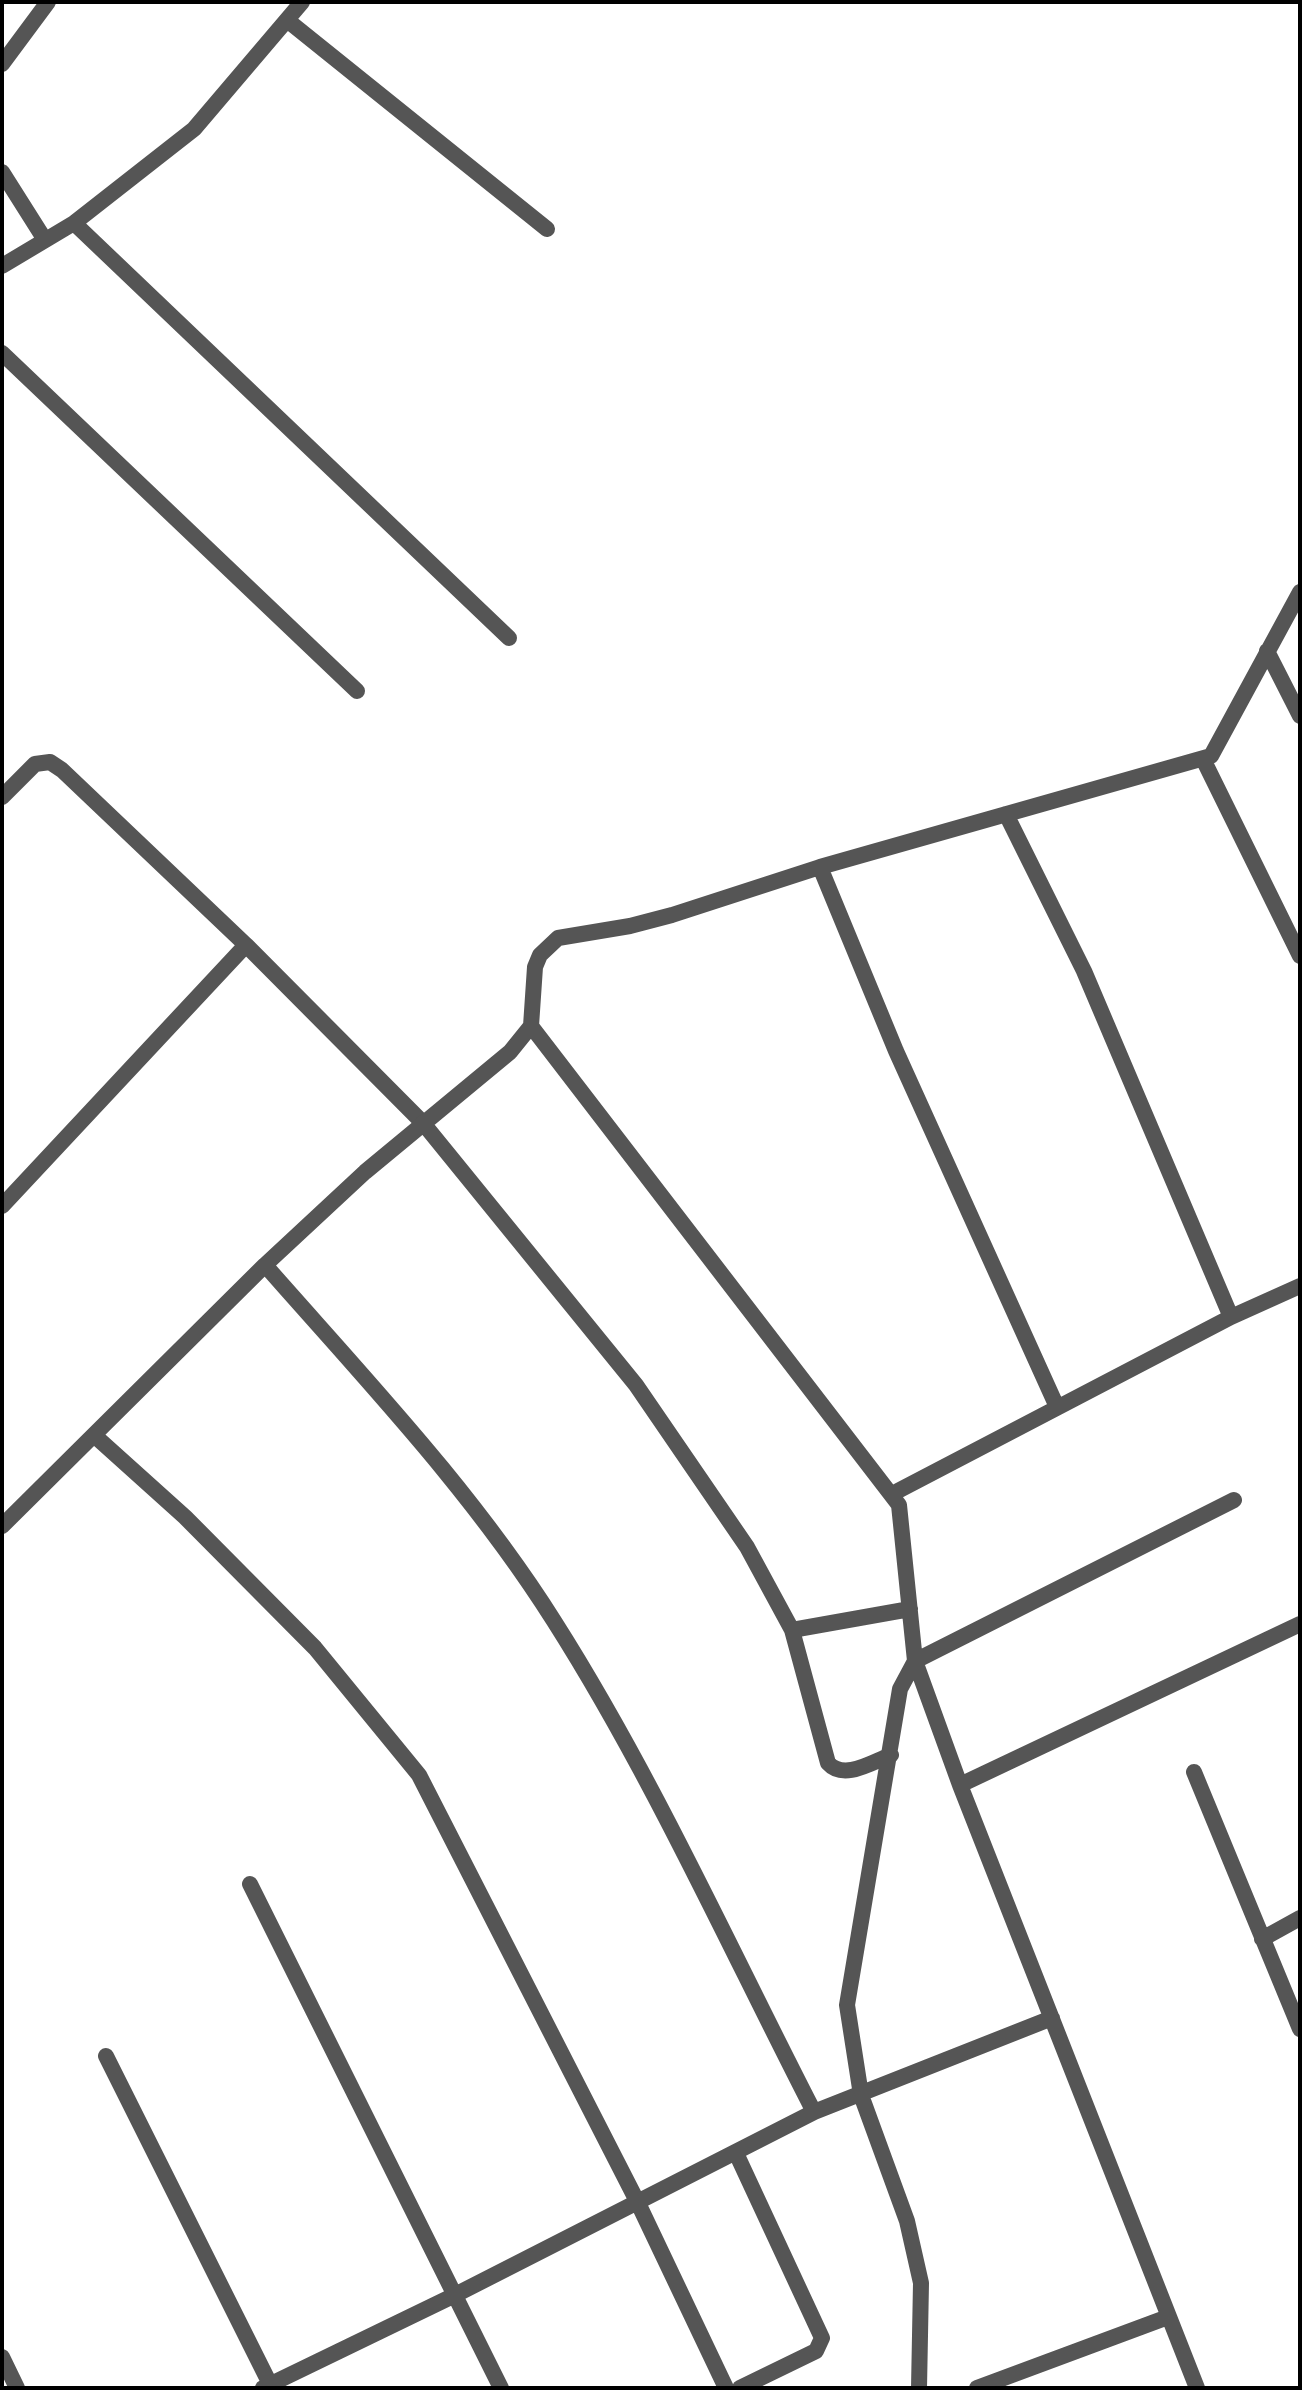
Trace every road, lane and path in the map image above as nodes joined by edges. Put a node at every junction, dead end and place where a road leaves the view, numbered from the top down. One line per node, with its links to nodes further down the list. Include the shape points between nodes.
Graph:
1 (48, 2): 4 (street)
2 (302, 2): 3 (street)
3 (287, 20): 6 (street, via 194,129); 7 (street)
4 (2, 64)
5 (2, 172): 8 (street)
6 (74, 223): 8 (street); 12 (street)
7 (547, 229)
8 (45, 240): 9 (street)
9 (2, 266)
10 (2, 353): 14 (street)
11 (1300, 592): 13 (street)
12 (509, 638)
13 (1267, 651): 15 (street); 16 (street, via 1211,756)
14 (357, 691)
15 (1300, 716)
16 (1203, 759): 18 (street); 21 (street)
17 (2, 797): 20 (street, via 35,764 50,762)
18 (1006, 814): 19 (street); 27 (street, via 1084,971)
19 (820, 867): 22 (street, via 630,926 558,938 535,967); 28 (street, via 896,1051)
20 (246, 945): 23 (street); 24 (street)
21 (1300, 956)
22 (531, 1026): 23 (street, via 510,1052); 30 (street)
23 (423, 1123): 25 (street); 35 (street, via 636,1385 747,1547)
24 (2, 1206)
25 (265, 1265): 29 (street); 47 (street, via 442,1466 554,1620 608,1710)
26 (1300, 1286): 27 (street)
27 (1231, 1317): 28 (street)
28 (1057, 1407): 30 (street)
29 (95, 1436): 32 (street); 49 (street, via 185,1517 315,1648 406,1756 451,1831)
30 (892, 1494): 33 (street, via 899,1505)
31 (1234, 1500): 36 (street)
32 (2, 1526)
33 (910, 1609): 35 (street); 36 (street)
34 (1300, 1624): 39 (street)
35 (792, 1630): 37 (street, via 828,1763 845,1772)
36 (915, 1661): 37 (street, via 900,1689); 39 (street)
37 (891, 1755): 46 (street, via 847,2005)
38 (1194, 1772): 42 (street)
39 (960, 1785): 43 (street)
40 (250, 1884): 50 (street)
41 (1300, 1918): 42 (street)
42 (1262, 1939): 44 (street)
43 (1052, 2018): 46 (street); 51 (street)
44 (1300, 2029)
45 (106, 2056): 53 (street)
46 (861, 2095): 47 (street); 58 (street, via 907,2221 921,2283)
47 (814, 2112): 48 (street)
48 (736, 2153): 49 (street); 57 (street, via 822,2338 816,2351)
49 (638, 2203): 50 (street); 56 (street)
50 (455, 2295): 53 (street); 55 (street)
51 (1168, 2317): 59 (street); 60 (street)
52 (2, 2357): 54 (street)
53 (268, 2387)
54 (17, 2388)
55 (501, 2388)
56 (726, 2388)
57 (740, 2388)
58 (919, 2388)
59 (977, 2388)
60 (1197, 2388)

